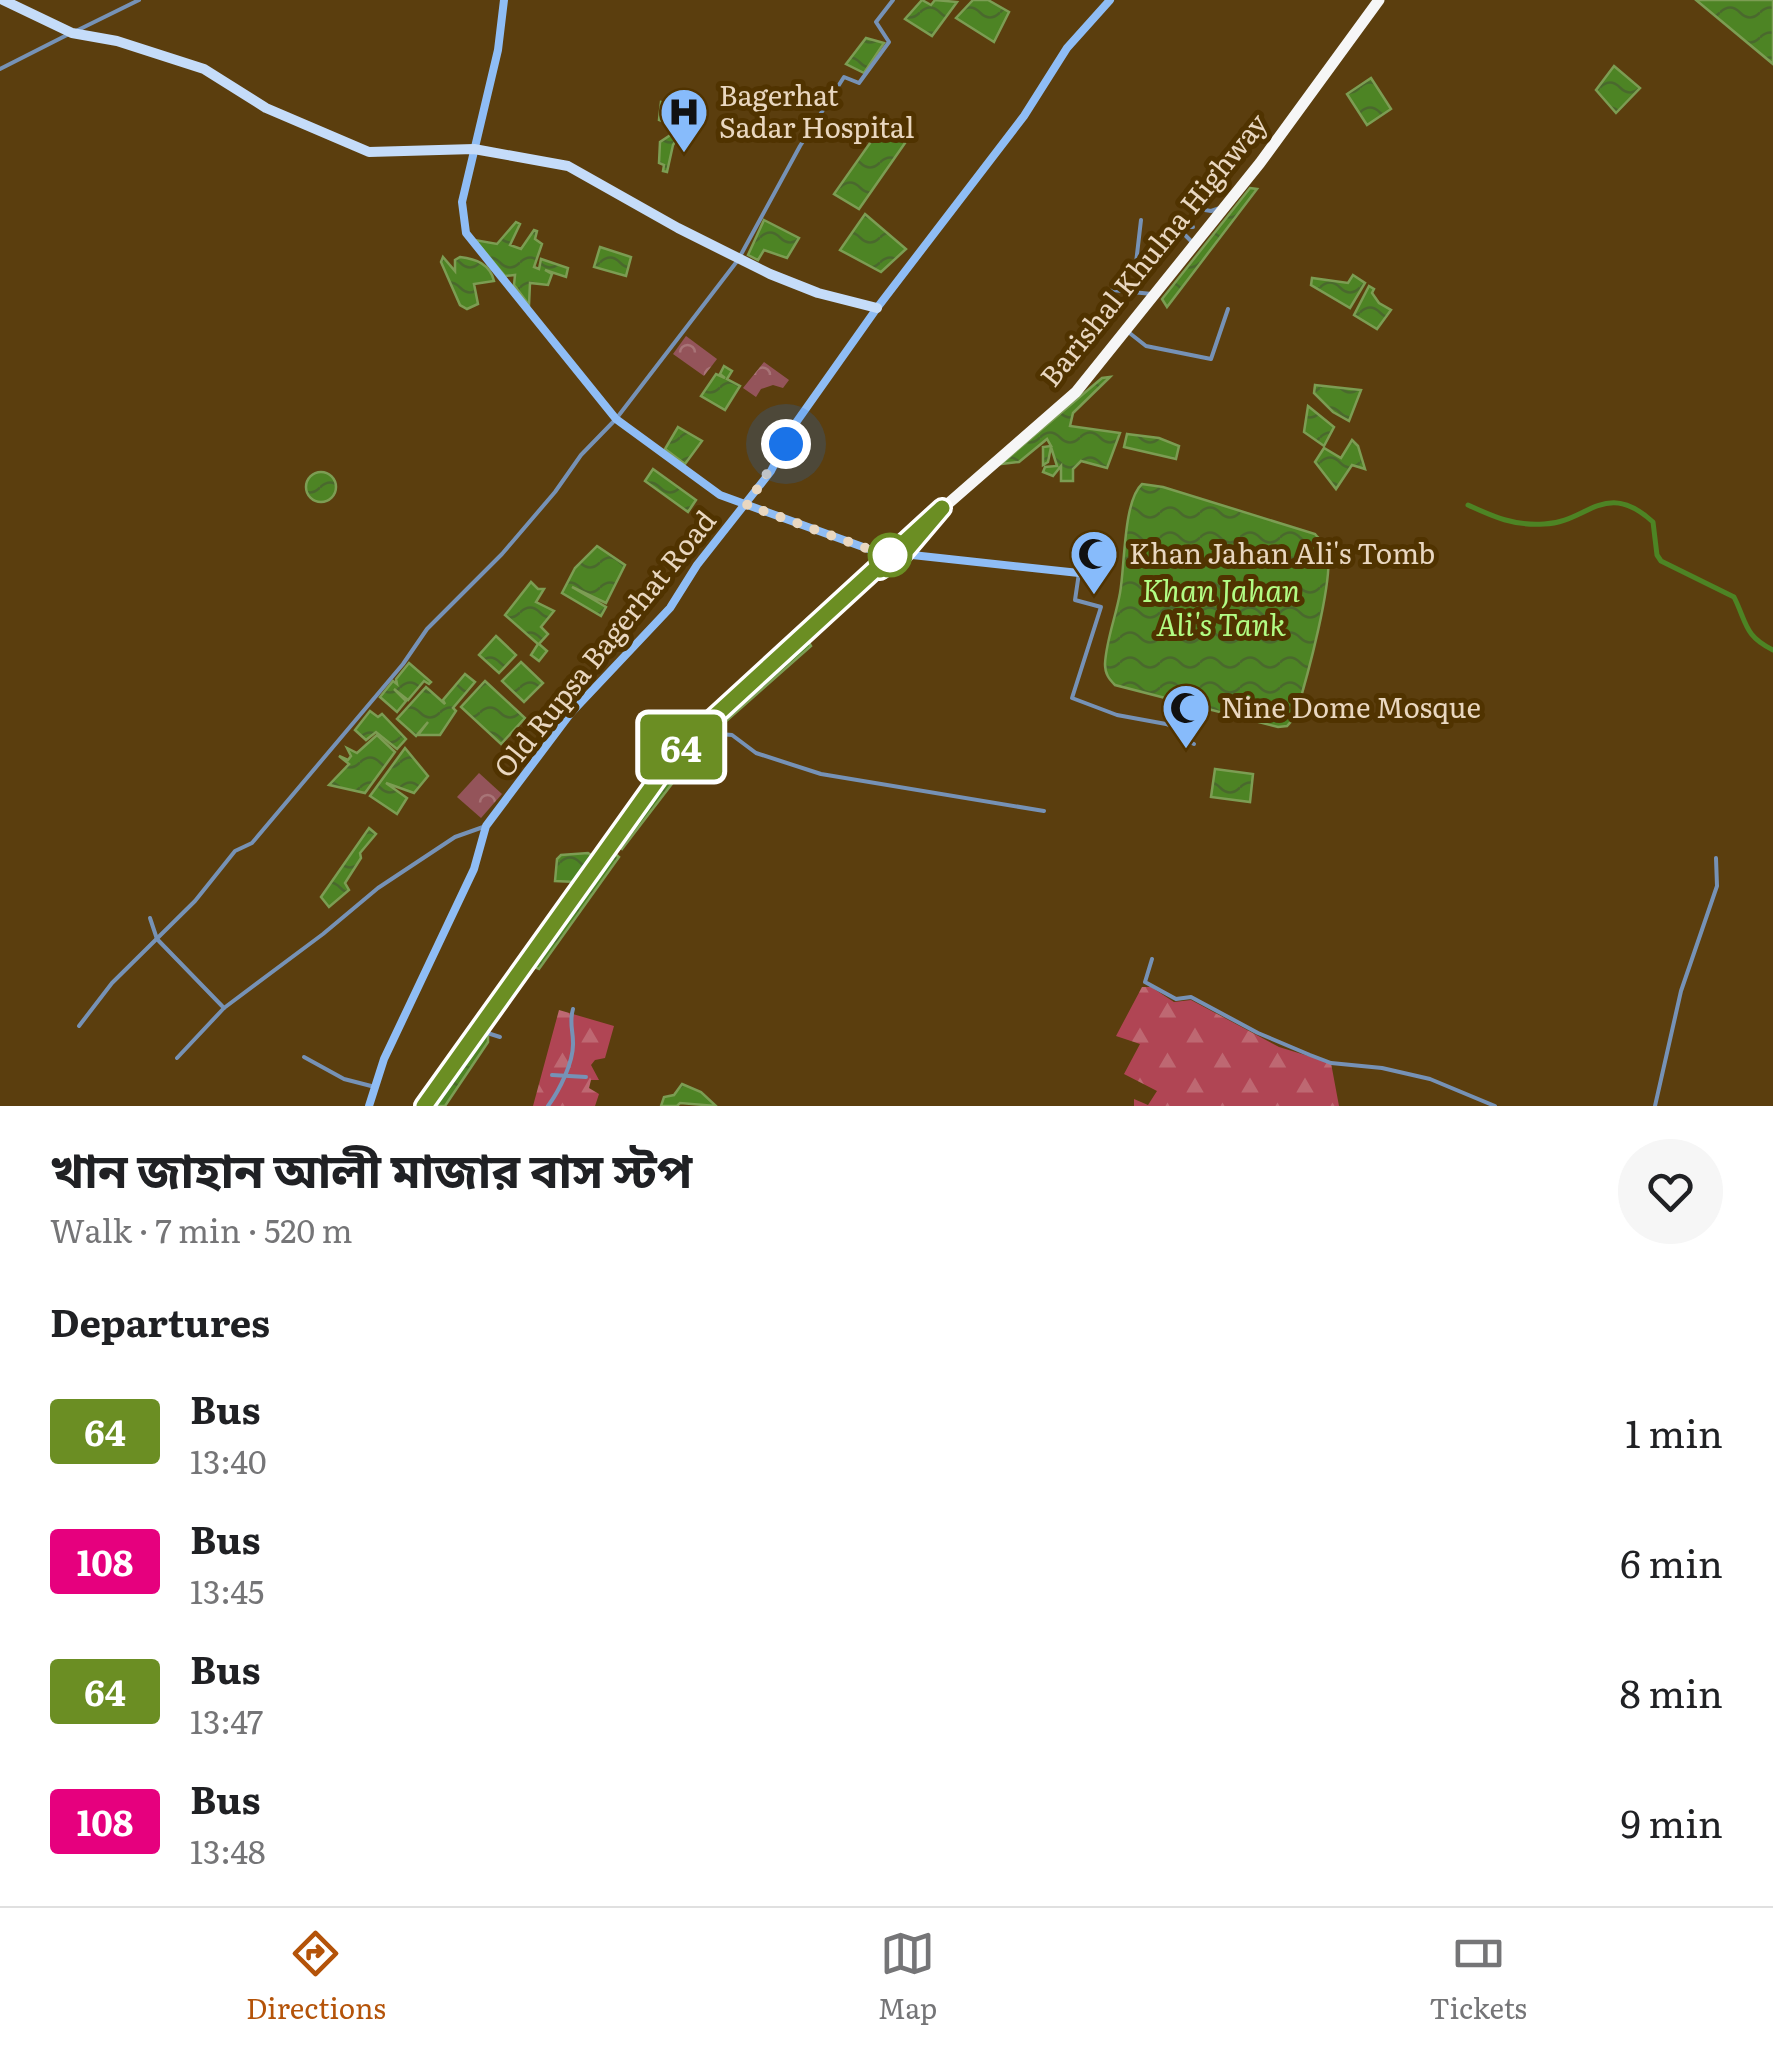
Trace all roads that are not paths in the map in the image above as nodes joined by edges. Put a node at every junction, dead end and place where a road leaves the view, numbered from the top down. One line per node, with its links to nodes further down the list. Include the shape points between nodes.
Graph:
1 (3, 0): 7 (main road)
2 (140, 0): 7 (street)
3 (504, 0): 9 (street)
4 (894, 0): 17 (street, via 876,22 889,42 859,83 844,77)
5 (1110, 0): 21 (street, Old Rupsa Bagerhat Road, via 1067,48 1024,116)
6 (1378, 0): 10 (highway, Barishal Khulna Highway)
7 (72, 33): 8 (street); 9 (main road, via 117,40 204,69 266,108 369,152)
8 (0, 69)
9 (474, 149): 17 (main road, via 568,166); 24 (street, via 462,202 466,233)
10 (1225, 208): 11 (street); 16 (highway, Barishal Khulna Highway)
11 (1200, 209)
12 (1141, 220): 18 (street)
13 (1178, 223): 14 (street)
14 (1185, 227): 15 (street); 16 (street)
15 (1193, 227)
16 (1196, 245): 20 (highway, Barishal Khulna Highway)
17 (738, 260): 21 (main road, via 818,293); 24 (street)
18 (1136, 263)
19 (1112, 290): 20 (street)
20 (1156, 295): 23 (highway, Barishal Khulna Highway)
21 (877, 308): 25 (street, Old Rupsa Bagerhat Road)
22 (1228, 309): 23 (street, via 1211,359 1142,343)
23 (1127, 331): 26 (highway, Barishal Khulna Highway, via 1076,392)
24 (616, 419): 25 (street, via 720,495); 34 (street, via 502,554 427,629 252,844 235,851)
25 (747, 505): 26 (street); 31 (street, Old Rupsa Bagerhat Road, via 664,616 570,714)
26 (895, 552): 27 (street); 28 (highway, Barishal Khulna Highway)
27 (1079, 573): 29 (street, via 1074,600 1101,607 1072,698 1166,724 1186,732)
28 (690, 739): 30 (street, via 732,735 756,753 820,774); 39 (highway, Barishal Khulna Highway)
29 (1194, 744)
30 (1044, 811)
31 (486, 826): 36 (street, via 454,836 378,888); 46 (street, Old Rupsa Bagerhat Road, via 474,869)
32 (1716, 858): 51 (street, via 1718,886 1680,991)
33 (150, 918): 34 (street)
34 (157, 939): 36 (street); 38 (street)
35 (1152, 959): 50 (street, via 1146,982 1176,999 1191,997 1310,1056 1430,1080)
36 (224, 1008): 42 (street)
37 (573, 1009): 44 (street, via 573,1047)
38 (79, 1026)
39 (478, 1030): 40 (street); 48 (highway, Barishal Khulna Highway)
40 (500, 1037)
41 (304, 1056): 46 (street, via 344,1079)
42 (176, 1058)
43 (552, 1075): 44 (street)
44 (563, 1076): 45 (street); 49 (street)
45 (586, 1077)
46 (375, 1087): 47 (street, Old Rupsa Bagerhat Road)
47 (369, 1106)
48 (424, 1106)
49 (548, 1106)
50 (1495, 1106)
51 (1655, 1106)

